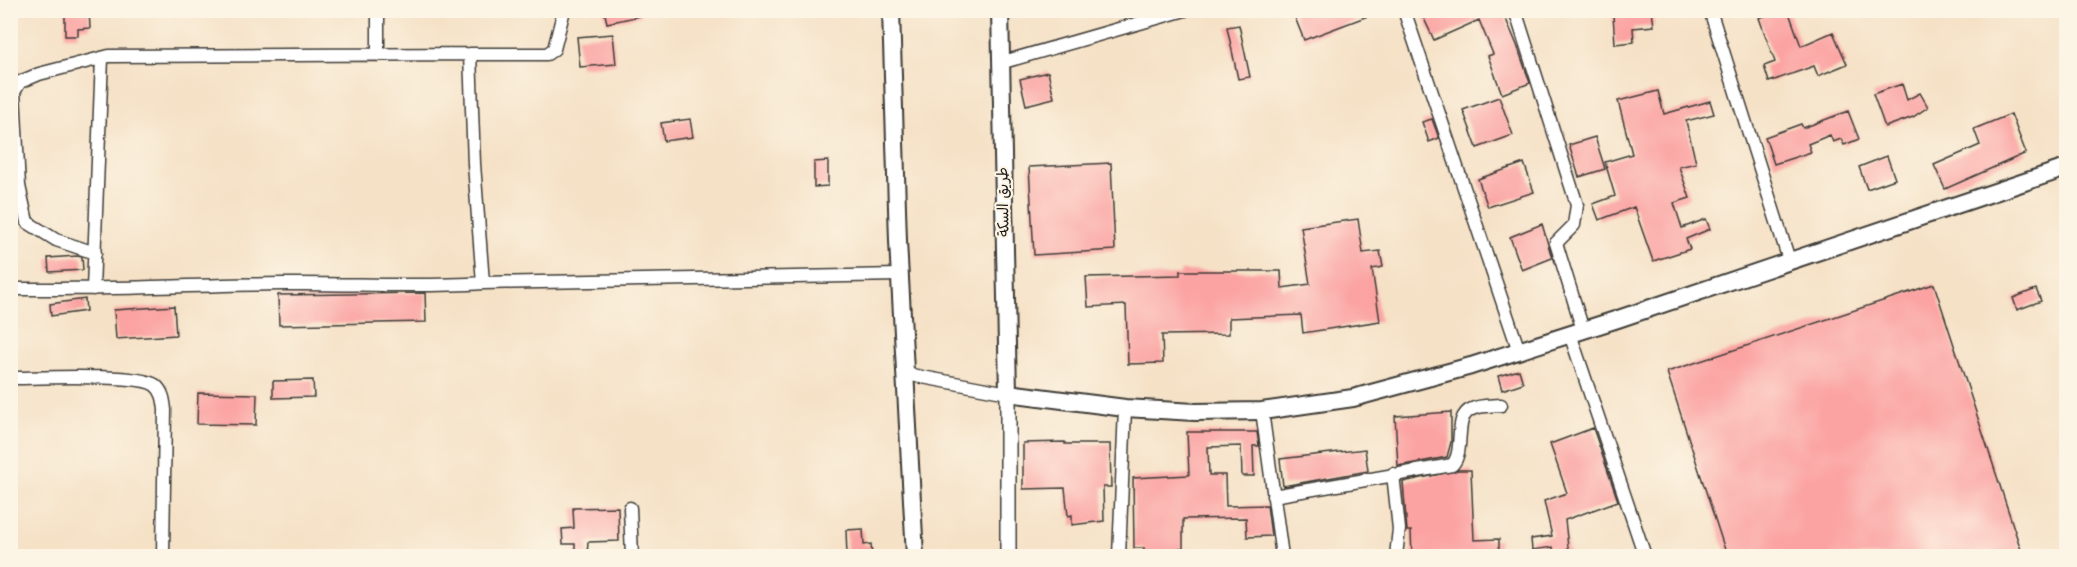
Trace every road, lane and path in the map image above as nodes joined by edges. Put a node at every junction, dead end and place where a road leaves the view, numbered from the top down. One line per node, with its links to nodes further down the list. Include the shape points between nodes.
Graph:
1 (378, 10): 10 (street)
2 (564, 10): 9 (street, via 554,49 547,54)
3 (891, 10): 16 (main road)
4 (1000, 10): 12 (main road, طريق السكة)
5 (1185, 10): 12 (street)
6 (1404, 10): 21 (street)
7 (1515, 10): 20 (street, via 1577,205 1574,225 1558,238 1556,250)
8 (1710, 10): 15 (street)
9 (470, 54): 10 (street); 17 (street)
10 (378, 55): 11 (street)
11 (102, 58): 14 (street); 14 (street, via 39,74 20,82 14,92 20,186 27,222 56,240)
12 (1000, 63): 24 (main road, طريق السكة)
13 (2067, 168): 15 (main road)
14 (95, 253): 19 (street)
15 (1789, 260): 20 (main road)
16 (900, 275): 17 (street); 22 (main road)
17 (483, 283): 19 (street, via 429,287 297,284)
18 (10, 289): 19 (street)
19 (93, 290)
20 (1576, 332): 21 (main road); 38 (street)
21 (1519, 351): 27 (main road, via 1353,398)
22 (906, 374): 24 (street); 33 (main road)
23 (10, 378): 31 (street, via 132,380 153,384 160,391 165,410)
24 (1008, 393): 26 (main road); 34 (street)
25 (1501, 405): 28 (street, via 1467,412 1461,426 1458,456 1452,465)
26 (1125, 408): 27 (main road); 35 (street)
27 (1262, 411): 29 (street)
28 (1392, 474): 29 (street); 37 (street, via 1399,529)
29 (1273, 496): 36 (street)
30 (630, 508): 32 (street)
31 (163, 556)
32 (632, 556)
33 (915, 556)
34 (1008, 556)
35 (1119, 556)
36 (1282, 556)
37 (1396, 556)
38 (1645, 556)

